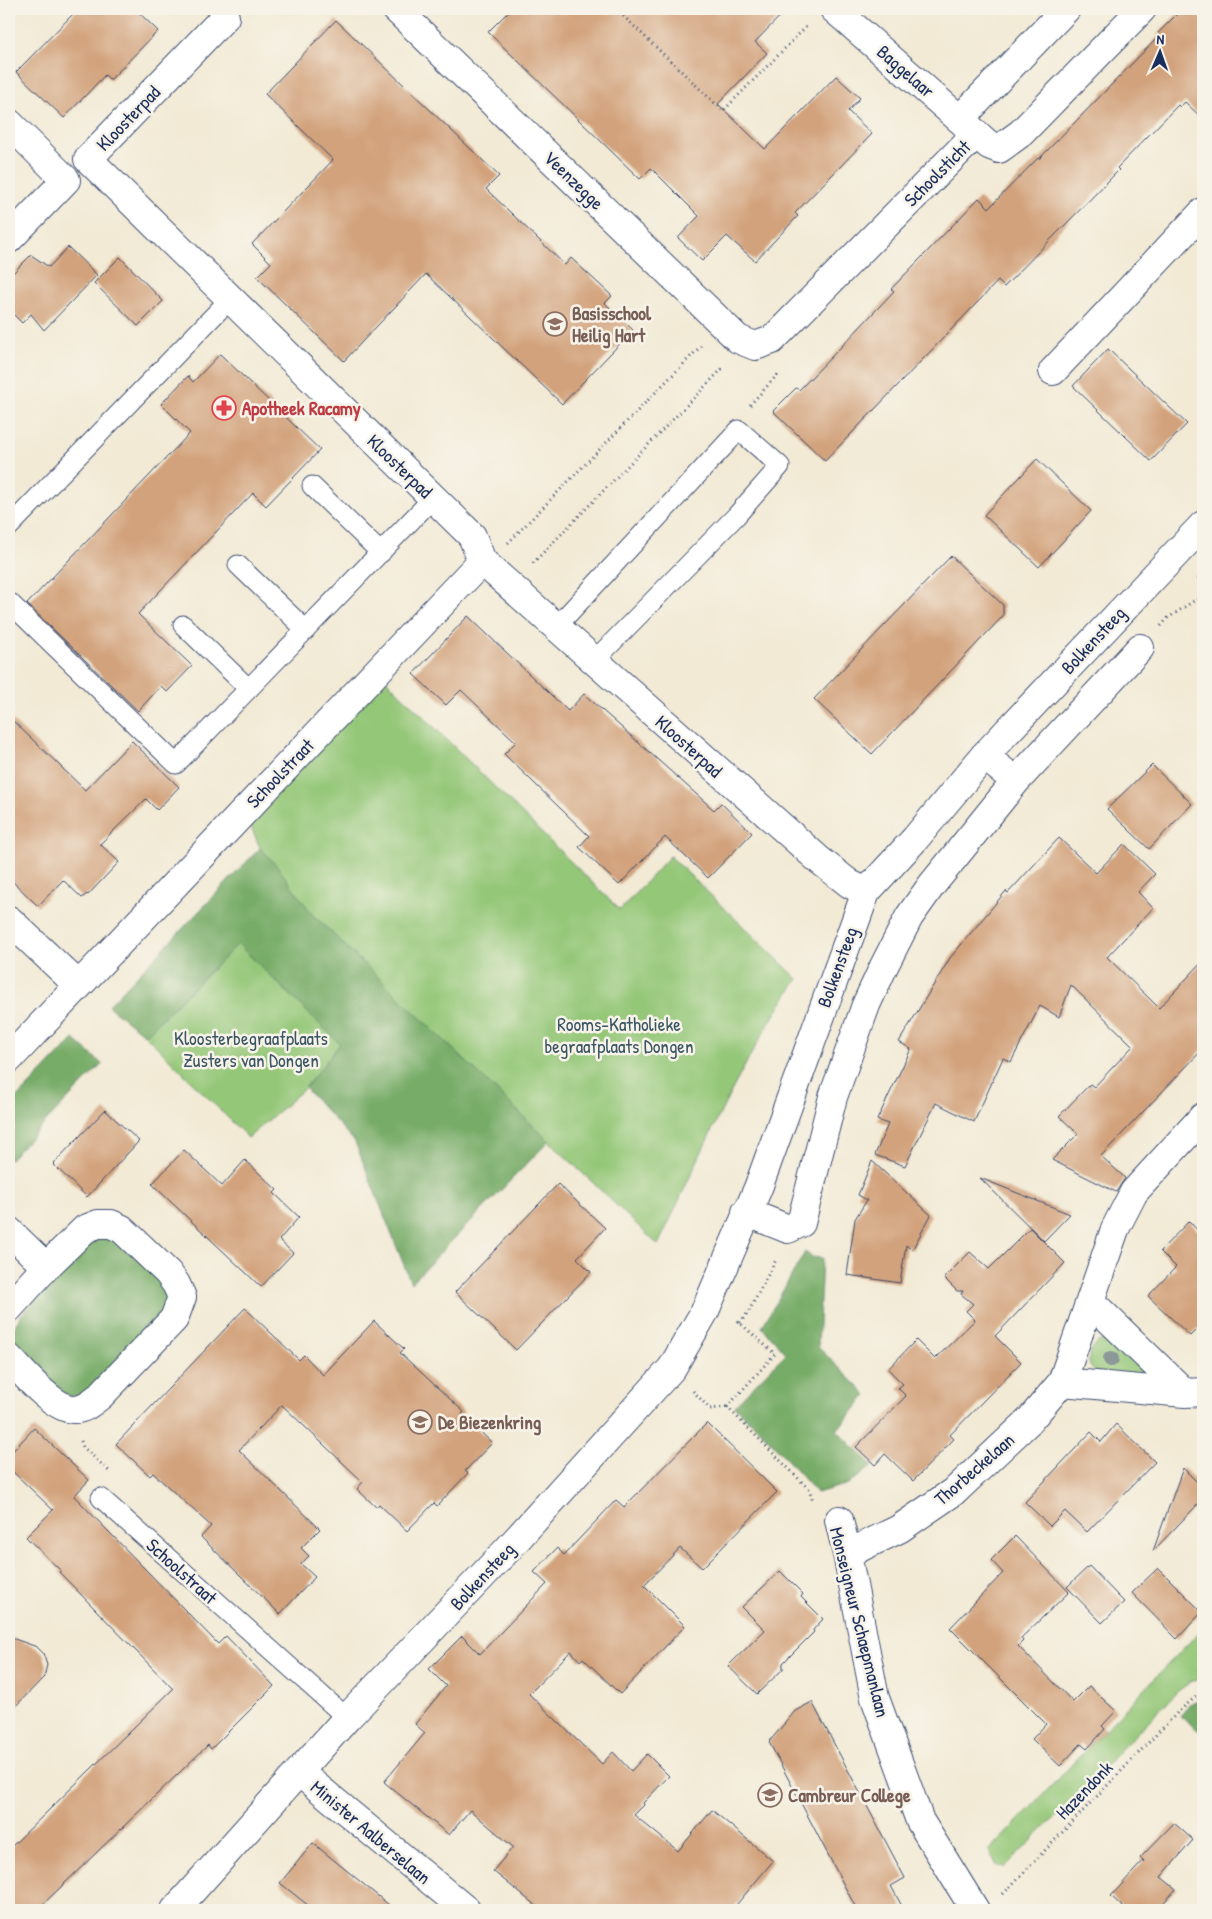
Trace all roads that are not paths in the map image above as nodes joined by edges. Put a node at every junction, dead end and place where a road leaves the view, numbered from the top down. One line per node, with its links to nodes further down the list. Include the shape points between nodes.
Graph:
1 (396, 9): 11 (street, Veenzegge, via 722,324 738,339)
2 (834, 9): 7 (street, Baggelaar)
3 (1066, 9): 7 (street, Schoolsticht)
4 (1142, 9): 7 (street, Schoolsticht, via 1021,133 999,149 989,145)
5 (225, 17): 10 (street, Kloosterpad, via 88,159)
6 (9, 123): 9 (street, via 66,180)
7 (968, 127): 11 (street, Schoolsticht, via 772,340)
8 (1203, 212): 12 (street)
9 (9, 239)
10 (229, 300): 14 (street, Kloosterpad); 16 (lane)
11 (751, 344)
12 (1052, 371)
13 (312, 486): 17 (lane)
14 (433, 498): 17 (lane); 18 (street, Kloosterpad, via 472,536)
15 (1203, 524): 27 (street, Bolkensteeg)
16 (9, 527)
17 (381, 553): 23 (lane)
18 (482, 562): 22 (street, Kloosterpad); 31 (street, Schoolstraat)
19 (238, 565): 23 (lane)
20 (9, 602): 26 (lane, via 176,764)
21 (183, 625): 26 (lane)
22 (556, 627): 25 (street, Kloosterpad); 25 (lane, via 739,430 780,466 736,516)
23 (306, 630): 26 (lane)
24 (1140, 648): 28 (street)
25 (594, 662): 29 (street, Kloosterpad, via 818,859)
26 (249, 689)
27 (984, 756): 28 (street); 29 (street, Bolkensteeg)
28 (1016, 782): 34 (street, via 931,886 909,917 884,966 866,1005 833,1097 802,1223 788,1229)
29 (866, 892): 34 (street, Bolkensteeg, via 758,1188)
30 (9, 920): 31 (street)
31 (78, 985): 32 (street, Schoolstraat)
32 (9, 1059)
33 (1203, 1117): 37 (street, Thorbeckelaan, via 1134,1192 1115,1228)
34 (746, 1212): 45 (street, Bolkensteeg, via 705,1311 672,1368 508,1549)
35 (9, 1231): 36 (street)
36 (46, 1266): 38 (street); 39 (street, via 85,1229 111,1224 122,1230 168,1273 182,1297 174,1319 88,1406 72,1409 59,1404)
37 (1090, 1302): 40 (street, Thorbeckelaan); 41 (street)
38 (9, 1308)
39 (9, 1358)
40 (1062, 1382): 41 (street); 44 (street, Thorbeckelaan, via 1029,1420 956,1490 899,1529)
41 (1194, 1392)
42 (101, 1498): 45 (lane, Schoolstraat)
43 (839, 1520): 44 (street, Monseigneur Schaepmanlaan)
44 (847, 1554): 49 (street, Monseigneur Schaepmanlaan, via 875,1698 920,1821)
45 (347, 1718): 46 (street, Bolkensteeg)
46 (299, 1772): 47 (street, Bolkensteeg); 48 (street, Minister Aalberselaan)
47 (186, 1906)
48 (466, 1910)
49 (975, 1910)

